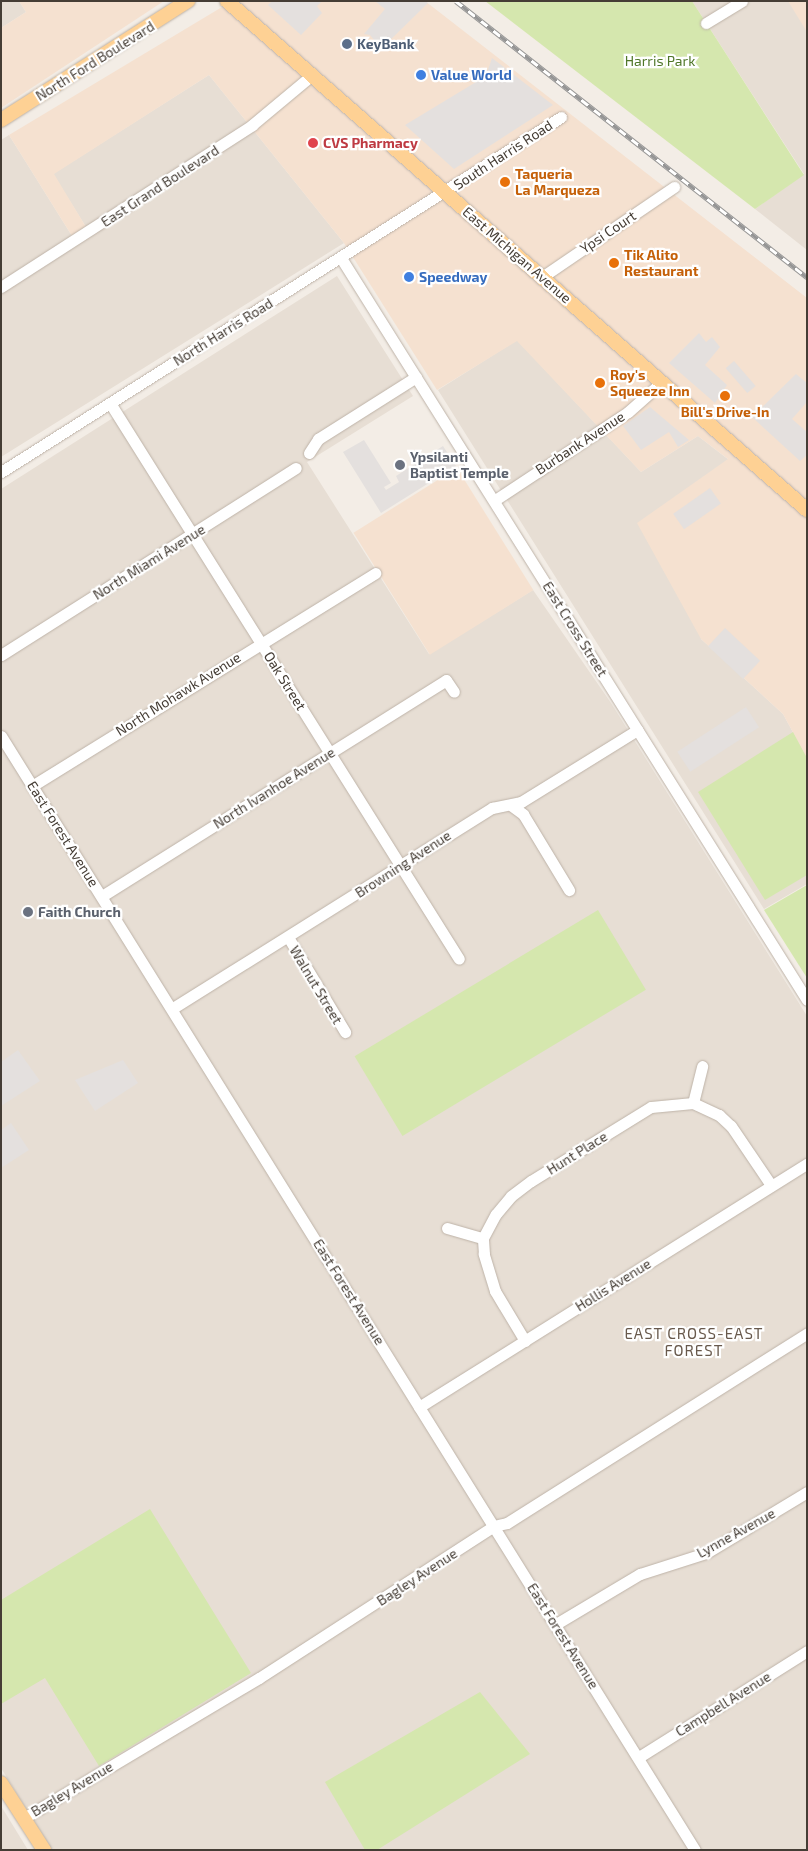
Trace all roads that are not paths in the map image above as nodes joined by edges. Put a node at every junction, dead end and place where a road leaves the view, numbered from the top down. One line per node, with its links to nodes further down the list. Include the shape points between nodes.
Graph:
1 (227, 1): 5 (main road, East Michigan Avenue)
2 (742, 1): 4 (street)
3 (185, 3): 7 (main road, North Ford Boulevard)
4 (706, 23)
5 (312, 76): 9 (main road, East Michigan Avenue); 12 (street, East Grand Boulevard, via 252,125)
6 (561, 117): 9 (street, South Harris Road)
7 (1, 120)
8 (674, 187): 11 (street, Ypsi Court)
9 (444, 192): 10 (street, North Harris Road); 11 (main road, East Michigan Avenue)
10 (341, 258): 13 (street, East Cross Street); 15 (street, North Harris Road)
11 (542, 277): 14 (main road, East Michigan Avenue)
12 (1, 287)
13 (416, 377): 16 (street, via 318,439); 19 (street, East Cross Street)
14 (662, 382): 19 (street, Burbank Avenue, via 628,412); 20 (main road, East Michigan Avenue)
15 (110, 403): 18 (street, North Harris Road); 21 (street, Oak Street)
16 (309, 453)
17 (296, 468): 21 (street, North Miami Avenue)
18 (1, 472)
19 (495, 500): 26 (street, East Cross Street)
20 (807, 510)
21 (193, 534): 23 (street, Oak Street); 24 (street, North Miami Avenue)
22 (375, 573): 23 (street, North Mohawk Avenue)
23 (261, 642): 28 (street, Oak Street); 29 (street, North Mohawk Avenue)
24 (1, 655)
25 (454, 692): 28 (street, North Ivanhoe Avenue, via 444,676)
26 (637, 730): 30 (street, Browning Avenue); 36 (street, East Cross Street)
27 (1, 736): 29 (street, East Forest Avenue)
28 (330, 753): 31 (street, Oak Street); 33 (street, North Ivanhoe Avenue)
29 (32, 786): 33 (street, East Forest Avenue)
30 (512, 806): 31 (street, Browning Avenue, via 492,808); 32 (street, via 523,814)
31 (400, 865): 34 (street, Browning Avenue); 35 (street, Oak Street)
32 (568, 890)
33 (102, 896): 37 (street, East Forest Avenue)
34 (288, 937): 37 (street, Browning Avenue); 38 (street, Walnut Street)
35 (459, 959)
36 (807, 1000)
37 (173, 1008): 47 (street, East Forest Avenue)
38 (345, 1032)
39 (702, 1066): 40 (street)
40 (693, 1102): 42 (street, via 731,1126); 44 (street, Hunt Place, via 651,1107 531,1181 511,1196)
41 (807, 1164): 42 (street, Hollis Avenue)
42 (771, 1186): 46 (street, Hollis Avenue)
43 (447, 1228): 44 (street)
44 (483, 1238): 46 (street, via 484,1254 495,1291)
45 (807, 1333): 49 (street, Bagley Avenue, via 507,1523)
46 (525, 1341): 47 (street, Hollis Avenue)
47 (419, 1407): 49 (street, East Forest Avenue)
48 (807, 1492): 50 (street, Lynne Avenue, via 706,1553 640,1574)
49 (494, 1526): 50 (street, East Forest Avenue); 54 (street, Bagley Avenue, via 259,1678)
50 (556, 1624): 52 (street, East Forest Avenue)
51 (807, 1651): 52 (street, Campbell Avenue)
52 (638, 1757): 56 (street, East Forest Avenue)
53 (1, 1783): 54 (main road)
54 (24, 1818): 55 (main road)
55 (44, 1850)
56 (696, 1850)

